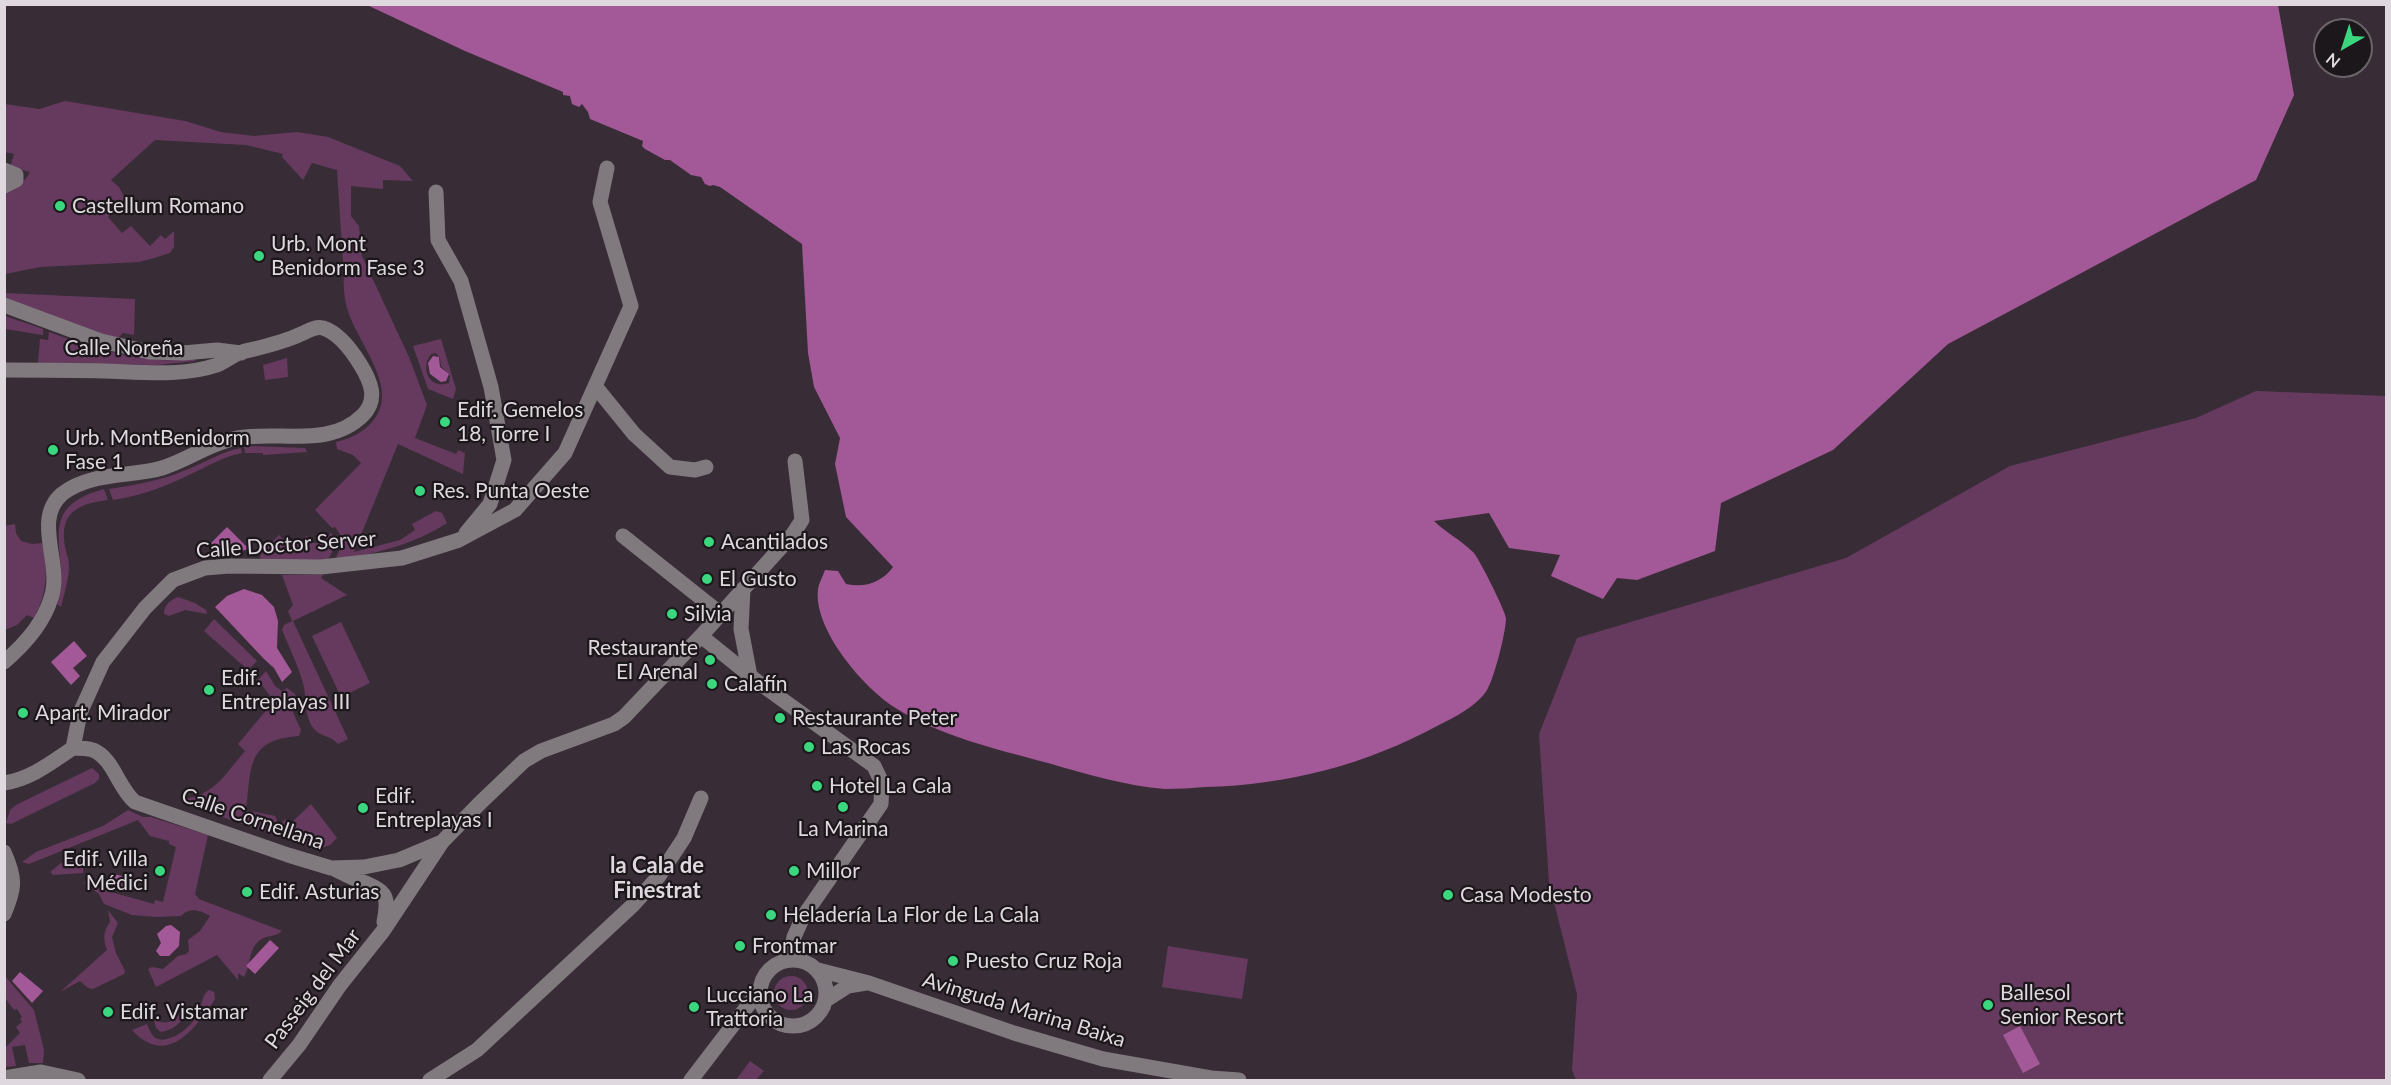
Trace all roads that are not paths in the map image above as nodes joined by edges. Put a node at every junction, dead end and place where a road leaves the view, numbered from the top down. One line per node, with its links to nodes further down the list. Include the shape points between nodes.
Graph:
1 (607, 168): 8 (street, Calle Doctor Server, via 600,202 631,306)
2 (4, 170): 3 (street, via 16,175 16,180)
3 (4, 186)
4 (436, 192): 12 (street, via 438,240 461,281 491,387 504,460 490,504)
5 (4, 305): 6 (street, via 101,341 149,352)
6 (241, 352): 7 (street, Calle Noreña, via 216,365 186,371); 16 (street, via 323,328 351,350 369,378 369,409 351,427 312,437 233,439 160,469 80,484 63,494 48,516 54,561 52,596 40,622)
7 (4, 369)
8 (595, 386): 10 (street, via 634,434 670,467); 12 (street, Calle Doctor Server, via 565,453 515,510)
9 (795, 461): 13 (street, via 802,520)
10 (706, 467)
11 (623, 536): 14 (street)
12 (459, 540): 18 (street, Calle Doctor Server, via 402,558 321,567 229,566 196,571 173,580 103,662 80,713)
13 (743, 589): 14 (street); 17 (street, via 741,628)
14 (721, 614): 15 (street)
15 (700, 636): 17 (street); 21 (street, Passeig del Mar, via 624,717 524,761)
16 (4, 662)
17 (750, 676): 26 (street, via 874,766 882,783 881,804 803,917)
18 (74, 748): 19 (street, via 26,777); 23 (street, Calle Cornellana, via 93,750 108,761 122,788 135,802)
19 (4, 783)
20 (701, 798): 37 (street, via 684,838 659,876 633,905 477,1050)
21 (442, 843): 23 (street, Calle Cornellana, via 399,860); 25 (street, Passeig del Mar)
22 (4, 852): 24 (street, via 14,873 13,895)
23 (331, 868): 25 (street, via 380,889 387,906)
24 (4, 914)
25 (383, 931): 36 (street, Passeig del Mar)
26 (790, 959): 27 (street); 29 (street, via 772,966)
27 (818, 970): 28 (street, Avinguda Marina Baixa); 30 (street, via 826,990)
28 (869, 983): 30 (street, via 848,986); 34 (street, Avinguda Marina Baixa, via 1103,1059)
29 (759, 991): 31 (street); 32 (street)
30 (825, 1000): 31 (street, via 822,1010 807,1023 787,1026)
31 (762, 1017): 32 (street)
32 (728, 1030): 38 (street)
33 (4, 1077): 35 (street, via 41,1072)
34 (1213, 1079): 39 (street, Avinguda Marina Baixa)
35 (78, 1080)
36 (270, 1080)
37 (430, 1080)
38 (691, 1080)
39 (1239, 1080)

